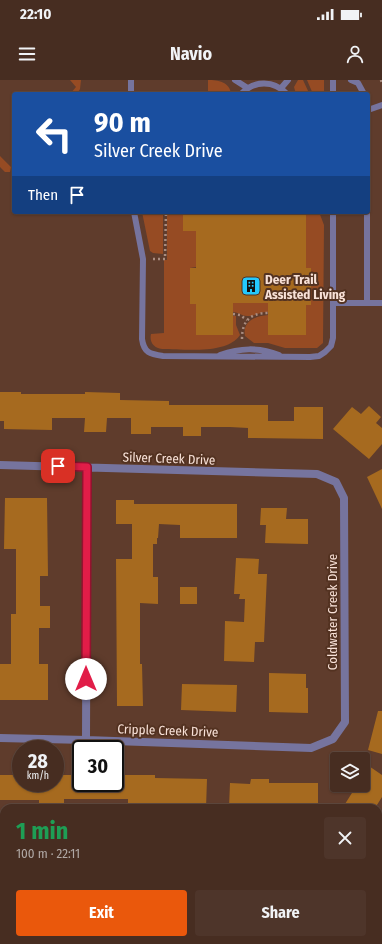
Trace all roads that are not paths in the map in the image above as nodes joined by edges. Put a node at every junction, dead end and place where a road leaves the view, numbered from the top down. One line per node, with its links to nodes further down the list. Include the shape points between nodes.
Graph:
1 (131, 80): 8 (lane)
2 (235, 80): 6 (lane)
3 (288, 80): 7 (lane)
4 (333, 80): 11 (lane)
5 (351, 80): 12 (lane, via 358,83)
6 (246, 87): 7 (lane, via 267,80); 9 (lane)
7 (282, 87): 10 (lane)
8 (131, 92)
9 (242, 92)
10 (286, 92)
11 (334, 92)
12 (363, 92)
13 (382, 105): 14 (lane)
14 (370, 109)
15 (134, 214): 21 (lane, via 143,259 143,347 148,352 163,356)
16 (333, 214): 18 (lane)
17 (367, 214): 19 (lane)
18 (333, 303): 19 (lane); 22 (lane, via 333,338 326,352 319,356)
19 (367, 303): 20 (lane)
20 (382, 303)
21 (216, 357): 22 (lane); 22 (lane, via 234,350 265,350)
22 (284, 357)
23 (0, 464): 24 (street, Silver Creek Drive)
24 (87, 467): 25 (street, Silver Creek Drive, via 318,474); 28 (street)
25 (336, 482): 27 (street, Coldwater Creek Drive, via 344,498 345,722)
26 (0, 738): 28 (street, Cripple Creek Drive)
27 (333, 739): 29 (street, Cripple Creek Drive, via 311,748)
28 (86, 740)
29 (124, 741)

